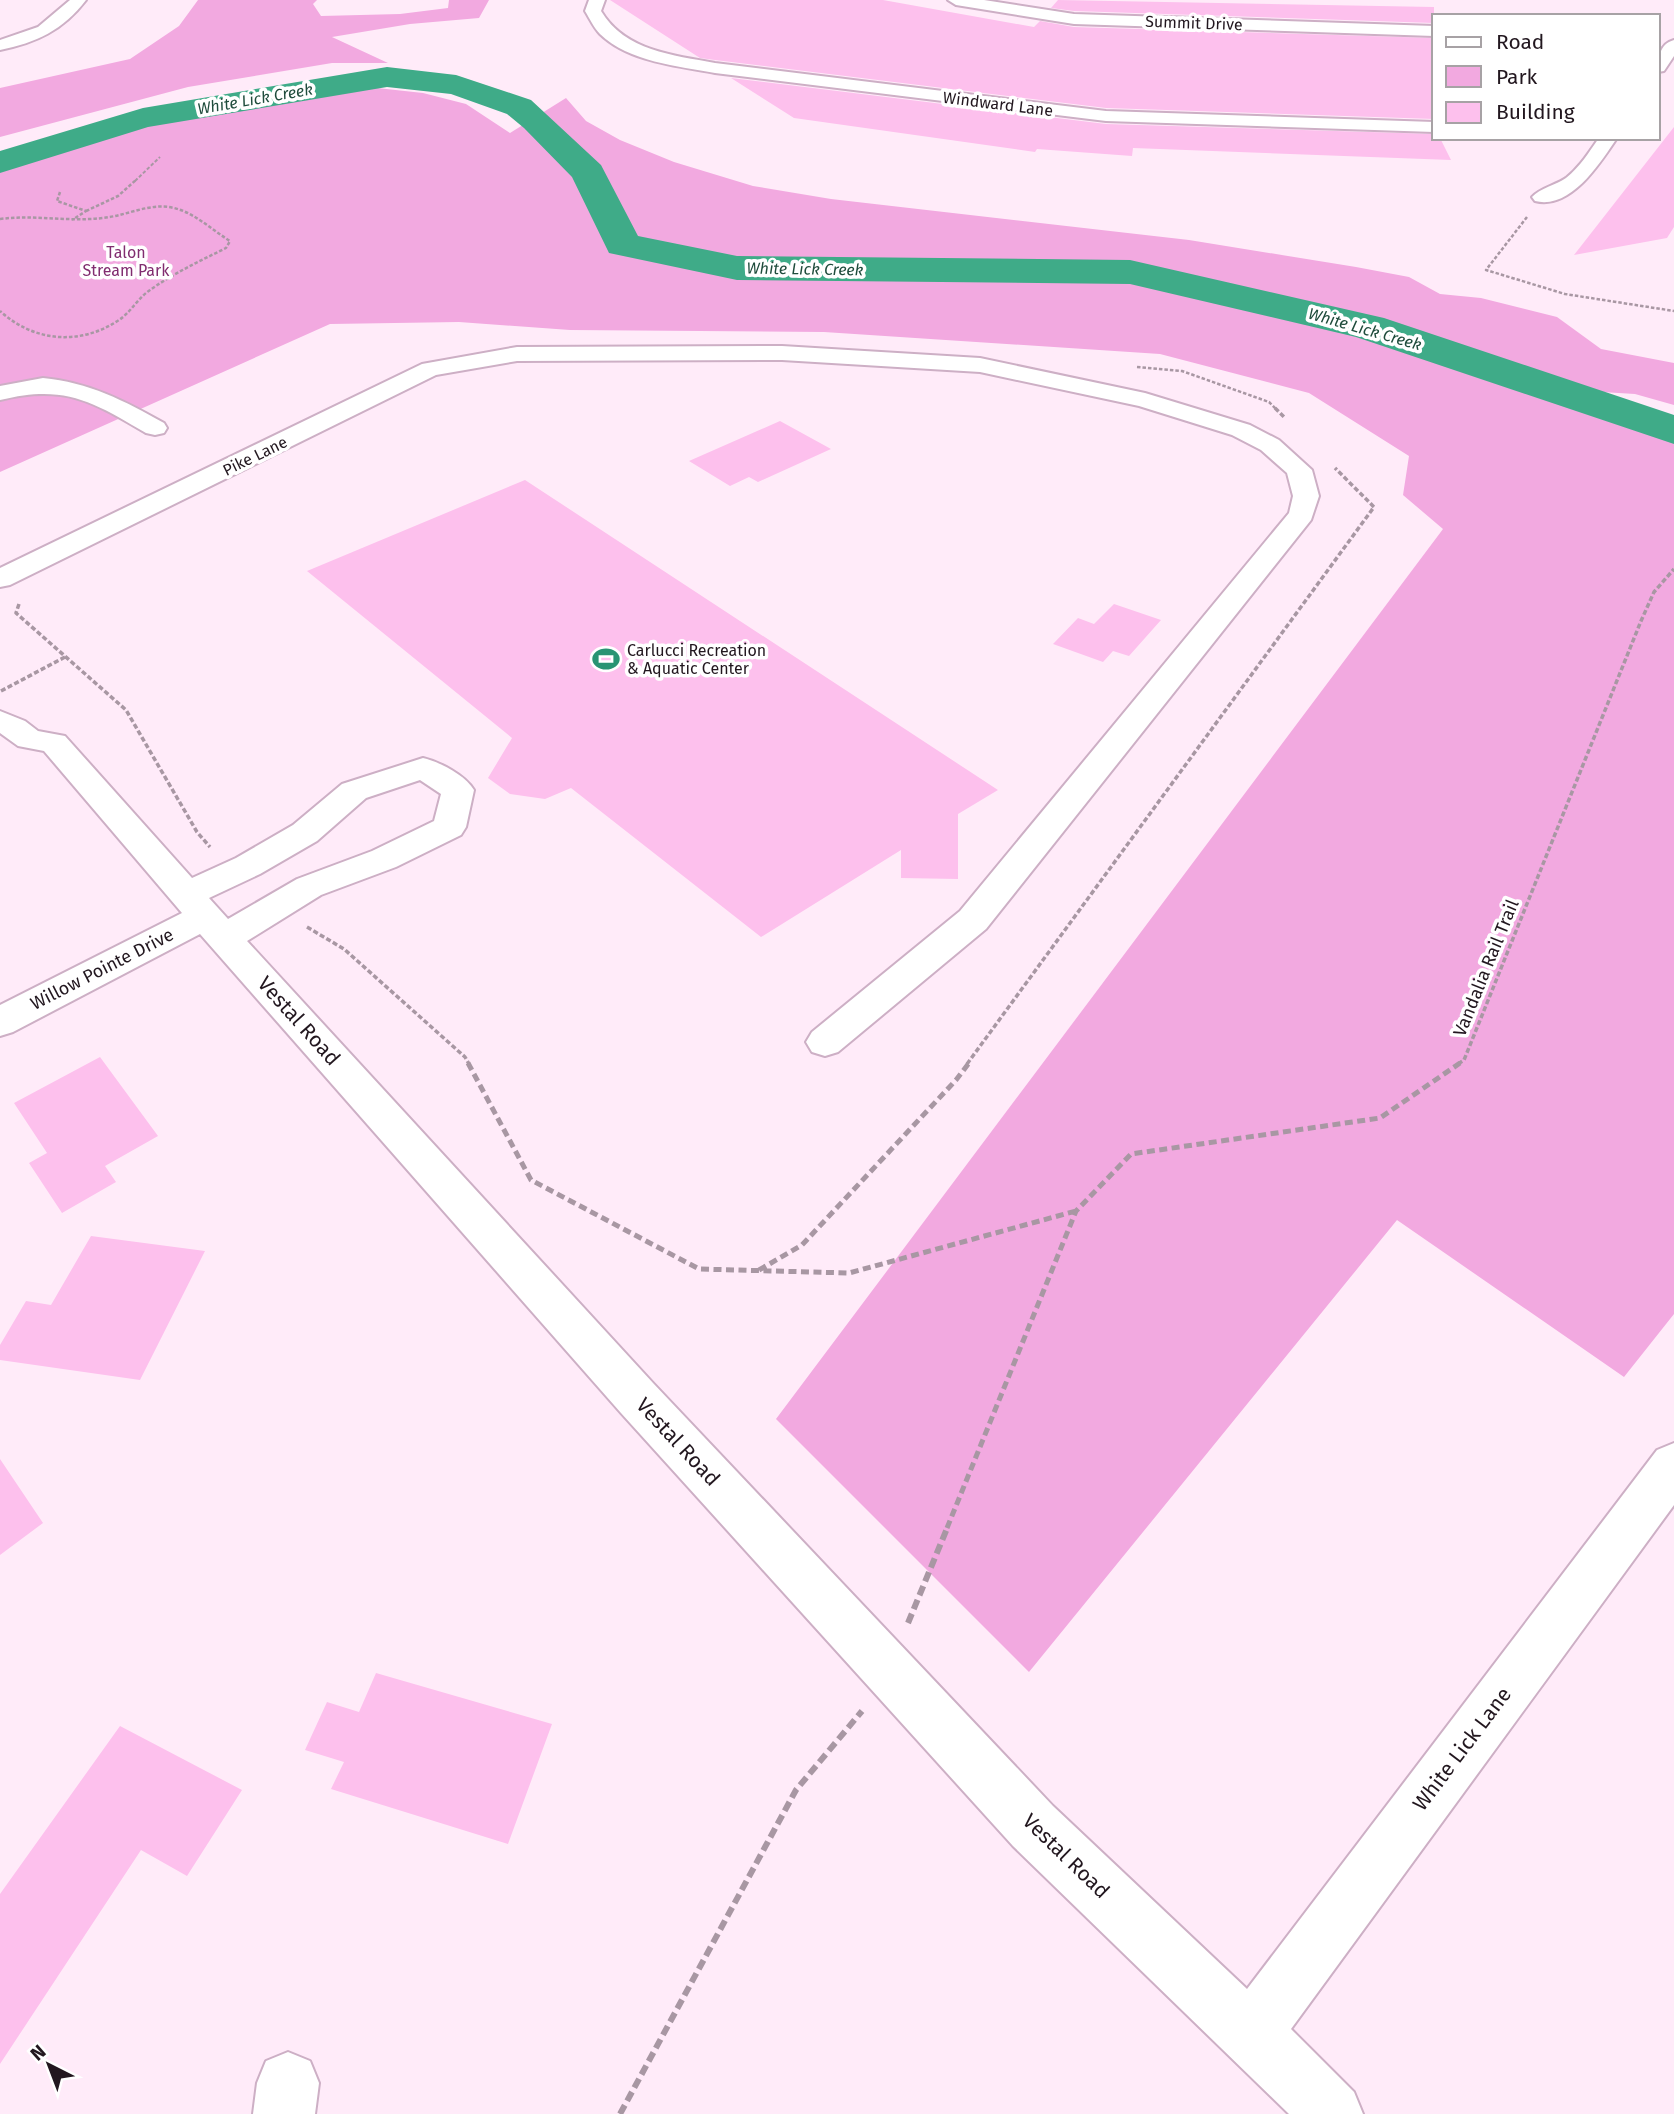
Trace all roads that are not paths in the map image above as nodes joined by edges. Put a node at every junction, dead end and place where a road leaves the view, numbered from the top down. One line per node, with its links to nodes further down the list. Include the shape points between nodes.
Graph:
1 (78, 0): 5 (street, via 44,32)
2 (597, 0): 8 (street, Windward Lane, via 593,11 613,36 664,57 715,68 1106,116)
3 (956, 0): 4 (street, Summit Drive, via 1074,19)
4 (1432, 30)
5 (0, 45)
6 (1674, 45): 7 (street)
7 (1660, 62)
8 (1432, 127)
9 (1606, 140): 10 (street, via 1576,182)
10 (1542, 197)
11 (2, 390): 12 (street, via 66,386 99,396)
12 (155, 428)
13 (0, 579): 19 (street, Pike Lane, via 430,369 517,354 782,353 981,365 1145,400 1241,430 1270,445 1298,470 1306,496 1302,514 973,920)
14 (0, 693): 16 (street, Vestal Road, via 58,727)
15 (0, 722): 16 (street, via 29,739)
16 (54, 743): 17 (street, Vestal Road)
17 (205, 917): 17 (street, via 309,887 384,859 449,827 458,790 423,768 354,791 305,834 248,866); 18 (street, Willow Pointe Drive); 21 (street, Vestal Road, via 637,1398 1033,1826)
18 (0, 1022)
19 (825, 1042)
20 (1674, 1466): 21 (street, White Lick Lane)
21 (1251, 2033): 22 (street, Vestal Road)
22 (1332, 2114)

